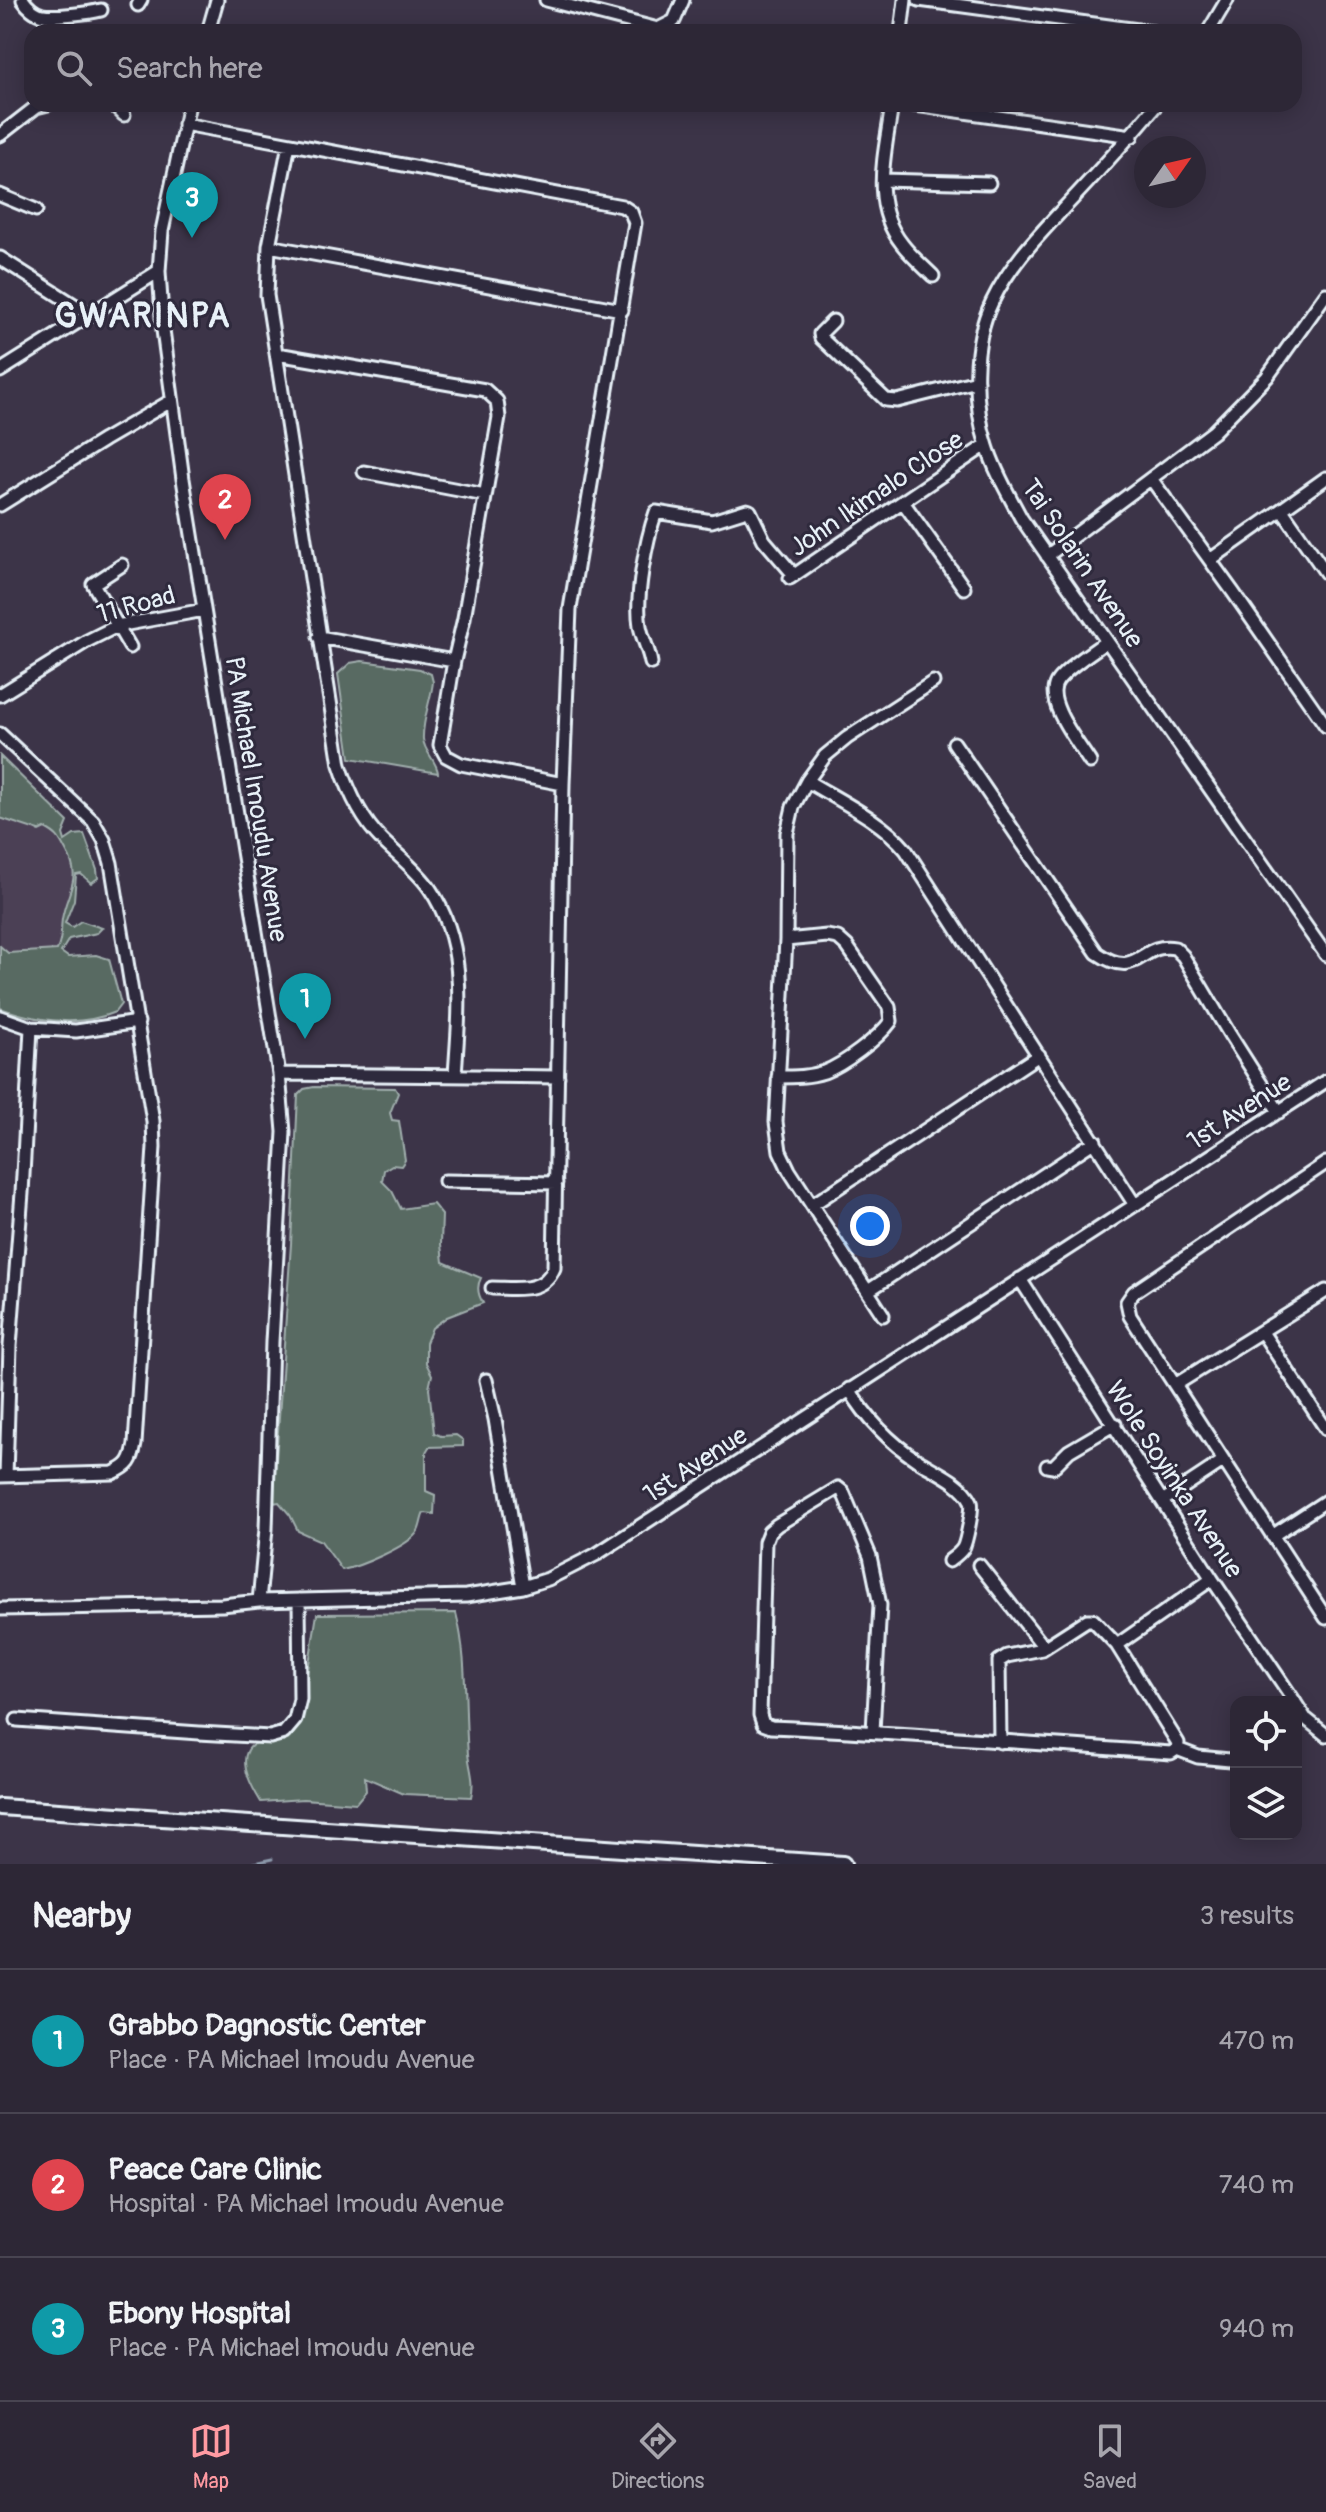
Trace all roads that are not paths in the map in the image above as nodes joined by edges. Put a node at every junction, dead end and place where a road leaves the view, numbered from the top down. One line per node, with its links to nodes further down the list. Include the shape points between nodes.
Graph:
1 (23, 0): 8 (street, via 43,15)
2 (217, 0): 9 (street)
3 (546, 0): 10 (street)
4 (683, 0): 11 (street)
5 (905, 0): 12 (street)
6 (919, 0): 13 (street)
7 (1227, 0): 14 (street)
8 (101, 10)
9 (210, 24)
10 (639, 24)
11 (668, 24)
12 (902, 24)
13 (1094, 24)
14 (1213, 24)
15 (30, 112): 23 (street)
16 (121, 112): 21 (street)
17 (187, 112): 22 (street, PA Michael Imoudu Avenue)
18 (891, 112): 26 (street)
19 (964, 112): 24 (street)
20 (1151, 112): 24 (street, Tai Solarin Avenue)
21 (124, 115)
22 (184, 124): 25 (street); 32 (street, PA Michael Imoudu Avenue, via 167,200)
23 (0, 135)
24 (1132, 136): 40 (street, Tai Solarin Avenue, via 1006,276 982,333)
25 (289, 144): 30 (street); 35 (street, via 622,206 635,223)
26 (883, 180): 27 (street); 33 (street, via 886,220)
27 (989, 183)
28 (0, 195): 29 (street)
29 (36, 210)
30 (269, 246): 35 (street); 38 (street, via 267,295)
31 (0, 258): 36 (street)
32 (159, 271): 36 (street); 41 (street, PA Michael Imoudu Avenue)
33 (933, 276)
34 (1326, 294): 45 (street, via 1242,405)
35 (622, 310): 69 (street, via 570,609)
36 (90, 315): 39 (street)
37 (833, 321): 40 (street, via 821,338 886,400)
38 (277, 354): 46 (street, via 485,390 497,401 499,417); 57 (street)
39 (0, 371)
40 (977, 381): 42 (street, Tai Solarin Avenue)
41 (171, 401): 48 (street); 55 (street, PA Michael Imoudu Avenue)
42 (986, 445): 47 (street, John Ikimalo Close); 50 (street, Tai Solarin Avenue, via 1021,518)
43 (364, 472): 46 (street)
44 (1326, 478): 49 (street)
45 (1152, 480): 50 (street); 51 (street)
46 (485, 495): 60 (street)
47 (903, 502): 54 (street); 61 (street, John Ikimalo Close, via 792,576 750,511 712,521 656,512 638,604)
48 (0, 505)
49 (1282, 510): 51 (street); 53 (street)
50 (1047, 556): 58 (street, Tai Solarin Avenue)
51 (1210, 560): 64 (street)
52 (122, 565): 56 (street, via 93,584)
53 (1326, 573)
54 (964, 588)
55 (204, 610): 56 (street, 11 Road); 76 (street, PA Michael Imoudu Avenue)
56 (117, 626): 59 (street); 63 (street, 11 Road)
57 (319, 637): 60 (street); 77 (street, via 348,791 379,837 429,888 455,945)
58 (1107, 641): 67 (street, via 1057,680 1052,691 1056,708); 71 (street, Tai Solarin Avenue)
59 (130, 647)
60 (454, 661): 69 (street, via 440,745 446,756 461,764)
61 (651, 663)
62 (933, 682): 68 (street, via 847,738)
63 (0, 695)
64 (1326, 726)
65 (0, 734): 73 (street, via 93,821 104,840)
66 (954, 743): 81 (street, via 1097,953 1126,965 1160,947 1175,948)
67 (1090, 762)
68 (807, 781): 70 (street, via 787,833); 75 (street, via 896,838)
69 (563, 784): 78 (street)
70 (786, 940): 79 (street); 79 (street, via 838,938 889,1007 891,1021 881,1035 826,1071)
71 (1326, 955)
72 (0, 1017): 74 (street)
73 (138, 1022): 74 (street, via 76,1031); 102 (street, via 154,1147 132,1460 113,1473)
74 (31, 1028): 94 (street, via 22,1193)
75 (1039, 1055): 82 (street); 86 (street)
76 (279, 1074): 77 (street); 111 (street, PA Michael Imoudu Avenue, via 284,1132)
77 (455, 1075): 78 (street)
78 (558, 1077): 85 (street)
79 (778, 1077): 86 (street, via 780,1151)
80 (1326, 1081): 81 (street, 1st Avenue)
81 (1279, 1112): 87 (street, 1st Avenue)
82 (1095, 1141): 87 (street); 90 (street)
83 (1326, 1163): 96 (street, via 1134,1292 1127,1302 1130,1316)
84 (445, 1181): 85 (street)
85 (556, 1183): 89 (street, via 554,1268 549,1280 523,1288)
86 (812, 1205): 90 (street)
87 (1135, 1205): 88 (street, 1st Avenue)
88 (1020, 1279): 97 (street, 1st Avenue); 98 (street, Wole Soyinka Avenue)
89 (492, 1288)
90 (868, 1291): 92 (street)
91 (1326, 1291): 93 (street)
92 (883, 1315)
93 (1262, 1332): 96 (street); 99 (street)
94 (5, 1346): 102 (street)
95 (486, 1380): 109 (street)
96 (1175, 1385): 100 (street)
97 (849, 1389): 106 (street, via 871,1421 970,1499 964,1548); 109 (street, 1st Avenue, via 597,1554)
98 (1115, 1424): 101 (street, via 1069,1451 1053,1467); 103 (street, Wole Soyinka Avenue)
99 (1326, 1429)
100 (1223, 1461): 103 (street); 105 (street)
101 (1047, 1466)
102 (3, 1476)
103 (1164, 1500): 108 (street, Wole Soyinka Avenue)
104 (1326, 1501): 105 (street)
105 (1272, 1536): 113 (street)
106 (949, 1561)
107 (979, 1565): 115 (street)
108 (1212, 1579): 114 (street); 116 (street, Wole Soyinka Avenue)
109 (523, 1587): 110 (street, 1st Avenue, via 466,1596)
110 (299, 1600): 111 (street, 1st Avenue); 118 (street, via 300,1699 295,1720 284,1733 270,1737)
111 (259, 1601): 112 (street, 1st Avenue)
112 (0, 1609)
113 (1326, 1618)
114 (1117, 1645): 115 (street, via 1098,1623 1087,1620); 122 (street, via 1176,1737)
115 (1044, 1647): 121 (street, via 999,1661)
116 (1290, 1696)
117 (1302, 1714): 120 (street, Wole Soyinka Avenue)
118 (17, 1720)
119 (873, 1731): 119 (street, via 880,1605 870,1556 838,1488 777,1525 765,1542 760,1715 771,1727); 121 (street)
120 (1326, 1735)
121 (1000, 1742): 122 (street, via 1171,1753)
122 (1177, 1749): 123 (street)
123 (1230, 1760)
124 (0, 1807): 125 (main road)
125 (843, 1864)

